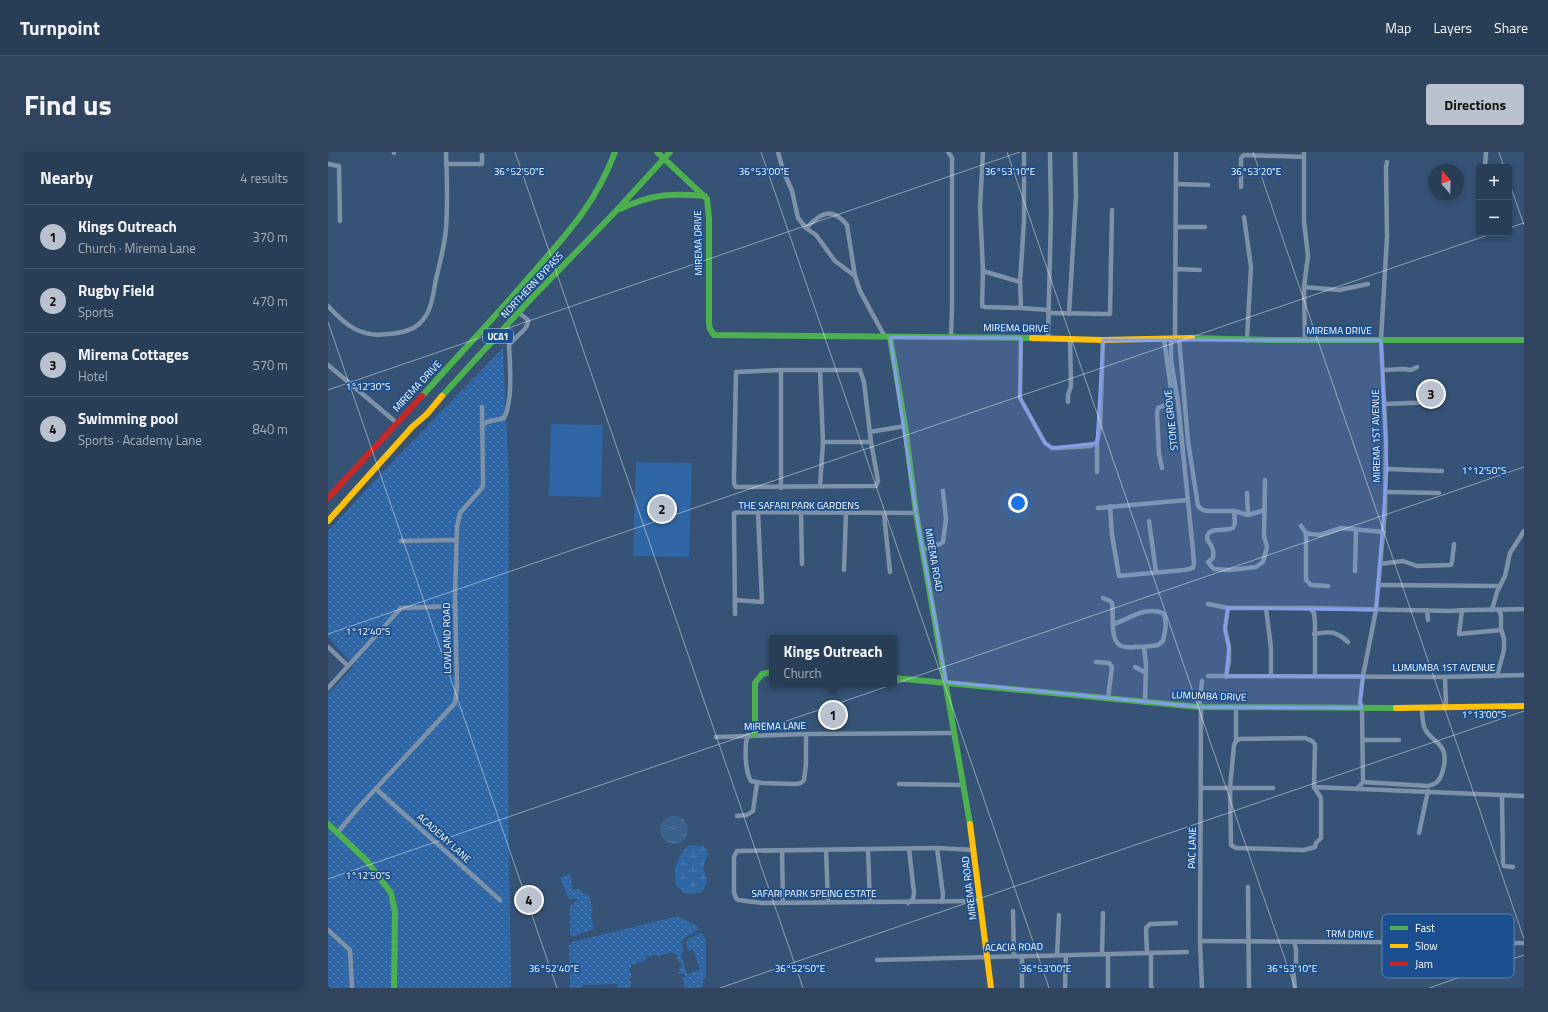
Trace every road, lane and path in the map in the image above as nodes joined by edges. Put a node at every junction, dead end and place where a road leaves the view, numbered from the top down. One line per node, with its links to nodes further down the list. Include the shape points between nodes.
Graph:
1 (446, 152): 18 (street)
2 (611, 152): 20 (street, MIREMA DRIVE)
3 (615, 152): 20 (street, MIREMA DRIVE)
4 (657, 152): 24 (street, MIREMA DRIVE)
5 (670, 152): 26 (street, NORTHERN BYPASS / UCA1)
6 (778, 152): 31 (street, via 792,191 796,214)
7 (948, 152): 45 (street, via 952,158)
8 (983, 152): 34 (street, via 980,206)
9 (1024, 152): 36 (street, via 1024,221)
10 (1050, 152): 42 (street)
11 (1075, 152): 43 (street, via 1076,196)
12 (1176, 152): 21 (street)
13 (1486, 152): 19 (street)
14 (1304, 154): 23 (street, via 1244,155 1241,158); 38 (street, via 1304,221 1308,256)
15 (482, 155): 18 (street, via 482,164)
16 (1387, 162): 54 (street, MIREMA 1ST AVENUE, via 1387,237)
17 (328, 164): 28 (street, via 339,166)
18 (446, 164): 39 (street, via 446,229 432,299 428,313 421,322 406,331 370,335 352,328)
19 (1486, 164)
20 (606, 173): 65 (street, MIREMA DRIVE, via 572,229)
21 (1176, 184): 22 (street); 29 (street)
22 (1208, 185)
23 (1241, 187)
24 (706, 196): 26 (street, via 657,195); 44 (street, MIREMA DRIVE, via 709,218 709,323 714,335)
25 (1112, 210): 43 (street, via 1110,314)
26 (616, 211): 41 (street, NORTHERN BYPASS / UCA1)
27 (1244, 217): 51 (street, via 1250,267)
28 (340, 221)
29 (1176, 227): 30 (street); 32 (street)
30 (1205, 227)
31 (806, 228): 35 (street, via 816,235 835,260); 35 (street, MIREMA ROAD, via 825,213 842,220 847,225)
32 (1175, 269): 33 (street); 48 (street)
33 (1200, 270)
34 (983, 271): 36 (street); 40 (street, via 982,306)
35 (855, 276): 44 (street, MIREMA ROAD, via 860,291)
36 (1020, 282): 40 (street)
37 (1368, 284): 38 (street, via 1339,290)
38 (1304, 287): 53 (street)
39 (328, 306)
40 (1021, 308): 42 (street)
41 (519, 312): 66 (street, via 528,320 528,324 509,345 510,390 506,414 504,418 487,422); 95 (street, NORTHERN BYPASS / UCA1)
42 (1049, 312): 43 (street); 47 (street)
43 (1070, 314)
44 (887, 337): 45 (street, MIREMA DRIVE); 67 (street, MIREMA ROAD)
45 (951, 337): 46 (street, MIREMA DRIVE)
46 (1021, 338): 47 (street, MIREMA DRIVE); 71 (street, via 1020,398 1045,443 1052,448 1058,448 1091,446)
47 (1048, 338): 49 (street, MIREMA DRIVE)
48 (1175, 338): 50 (street, MIREMA DRIVE); 51 (street, MIREMA DRIVE); 84 (street, STONE GROVE, via 1171,360 1178,402); 88 (street, via 1197,503 1203,510)
49 (1070, 339): 52 (street, MIREMA DRIVE); 61 (street, via 1071,386)
50 (1164, 339): 52 (street, MIREMA DRIVE); 72 (street, via 1172,398 1170,403 1158,408 1157,413)
51 (1247, 339): 53 (street, MIREMA DRIVE)
52 (1103, 340): 71 (street, via 1100,427)
53 (1305, 340): 54 (street, MIREMA DRIVE)
54 (1381, 340): 55 (street, MIREMA DRIVE); 60 (street, MIREMA 1ST AVENUE)
55 (1524, 340)
56 (328, 364): 65 (street)
57 (1417, 367): 60 (street, via 1411,370)
58 (781, 370): 59 (street, THE SAFARI PARK GARDENS); 78 (street, THE SAFARI PARK GARDENS); 78 (street, THE SAFARI PARK GARDENS, via 735,373 734,480 738,488)
59 (820, 370): 68 (street, THE SAFARI PARK GARDENS, via 860,370 864,382); 69 (street, THE SAFARI PARK GARDENS)
60 (1383, 370): 63 (street, MIREMA 1ST AVENUE)
61 (1068, 402)
62 (1437, 402): 63 (street)
63 (1385, 404): 73 (street, MIREMA 1ST AVENUE)
64 (482, 407): 66 (street, LOWLAND ROAD)
65 (397, 423): 83 (street, MIREMA DRIVE)
66 (482, 426): 102 (street, LOWLAND ROAD, via 483,484 460,513)
67 (905, 426): 68 (street); 93 (street, MIREMA ROAD)
68 (870, 432): 70 (street, THE SAFARI PARK GARDENS)
69 (824, 442): 70 (street); 77 (street, THE SAFARI PARK GARDENS)
70 (871, 442): 77 (street, THE SAFARI PARK GARDENS, via 878,481 876,486)
71 (1097, 442): 75 (street)
72 (1162, 468)
73 (1386, 470): 74 (street); 80 (street, MIREMA 1ST AVENUE)
74 (1442, 471)
75 (1097, 472)
76 (1265, 480): 87 (street)
77 (820, 486): 78 (street, THE SAFARI PARK GARDENS)
78 (781, 488)
79 (943, 491): 105 (street, via 946,519 943,542)
80 (1385, 492): 82 (street); 100 (street, MIREMA 1ST AVENUE)
81 (1247, 493): 94 (street)
82 (1439, 493)
83 (328, 498)
84 (1187, 500): 85 (street); 111 (street, STONE GROVE, via 1194,566 1184,570)
85 (1110, 506): 86 (street); 111 (street, STONE GROVE, via 1119,575)
86 (1098, 508)
87 (1265, 510): 88 (street, via 1264,536 1267,546 1263,562 1256,567 1238,570 1214,568 1208,562 1213,558 1214,551 1207,539 1208,534 1233,528); 94 (street)
88 (1234, 511): 94 (street)
89 (758, 512): 91 (street, THE SAFARI PARK GARDENS); 116 (street, THE SAFARI PARK GARDENS, via 734,513); 116 (street, via 762,602)
90 (846, 512): 91 (street, THE SAFARI PARK GARDENS); 92 (street, THE SAFARI PARK GARDENS); 108 (street)
91 (801, 513): 106 (street)
92 (884, 514): 93 (street, THE SAFARI PARK GARDENS); 110 (street)
93 (916, 514): 105 (street, MIREMA ROAD)
94 (1248, 515)
95 (328, 521)
96 (1149, 521): 111 (street)
97 (1301, 526): 101 (street)
98 (1356, 530): 100 (street); 101 (street, via 1341,528 1320,535); 109 (street)
99 (1524, 531): 114 (street, via 1510,553)
100 (1384, 532): 107 (street, MIREMA 1ST AVENUE)
101 (1306, 533): 113 (street, via 1306,580 1311,585)
102 (456, 540): 103 (street); 118 (street, LOWLAND ROAD)
103 (401, 541)
104 (1454, 544): 107 (street, via 1451,565 1417,566 1403,561)
105 (922, 550): 151 (street, MIREMA ROAD)
106 (802, 564)
107 (1380, 564): 112 (street, MIREMA 1ST AVENUE)
108 (844, 570)
109 (1355, 570)
110 (890, 572)
111 (1156, 572)
112 (1379, 585): 114 (street); 122 (street, MIREMA 1ST AVENUE)
113 (1328, 586)
114 (1500, 586): 125 (street)
115 (1102, 598): 130 (street, via 1112,603)
116 (734, 600): 128 (street, THE SAFARI PARK GARDENS)
117 (1208, 604): 119 (street)
118 (455, 606): 137 (street, via 401,608); 176 (street, LOWLAND ROAD, via 455,703)
119 (1228, 608): 120 (street); 147 (street, via 1225,629 1229,661)
120 (1266, 608): 121 (street); 144 (street)
121 (1310, 608): 122 (street); 132 (street, via 1314,613)
122 (1376, 610): 123 (street); 145 (street, MIREMA 1ST AVENUE)
123 (1427, 610): 124 (street); 129 (street)
124 (1462, 610): 125 (street); 131 (street, via 1459,634)
125 (1492, 610): 127 (street)
126 (1524, 610): 127 (street)
127 (1499, 611): 131 (street)
128 (735, 614)
129 (1428, 620)
130 (1114, 624): 135 (street, via 1114,636 1119,644); 135 (street, via 1148,611 1163,613 1166,630 1162,643)
131 (1501, 630): 146 (street, via 1504,650)
132 (1314, 634): 133 (street, via 1333,632); 141 (street)
133 (1348, 642)
134 (328, 647): 137 (street)
135 (1144, 647): 140 (street)
136 (1096, 662): 153 (street, via 1109,663 1112,667)
137 (348, 666): 152 (street)
138 (1135, 667): 140 (street)
139 (769, 672): 163 (street, via 764,672 755,683)
140 (1146, 673): 154 (street)
141 (1315, 675): 144 (street, LUMUMBA 1ST AVENUE); 145 (street, LUMUMBA 1ST AVENUE)
142 (1524, 675): 146 (street, LUMUMBA 1ST AVENUE)
143 (1208, 676): 147 (street, LUMUMBA 1ST AVENUE)
144 (1272, 676): 147 (street, LUMUMBA 1ST AVENUE)
145 (1363, 676): 148 (street, LUMUMBA 1ST AVENUE); 160 (street, MIREMA 1ST AVENUE, via 1360,702)
146 (1497, 676): 148 (street, LUMUMBA 1ST AVENUE)
147 (1226, 677)
148 (1445, 677): 159 (street)
149 (897, 678): 151 (street, LUMUMBA DRIVE)
150 (1202, 681): 156 (street, PAC LANE)
151 (946, 682): 153 (street, LUMUMBA DRIVE); 161 (street, MIREMA ROAD)
152 (328, 688)
153 (1108, 698): 154 (street, LUMUMBA DRIVE)
154 (1145, 703): 156 (street, LUMUMBA DRIVE)
155 (1524, 706): 159 (street, LUMUMBA DRIVE)
156 (1200, 707): 157 (street, LUMUMBA DRIVE); 173 (street, PAC LANE)
157 (1236, 707): 160 (street, LUMUMBA DRIVE); 167 (street)
158 (1422, 707): 159 (street, LUMUMBA DRIVE); 160 (street, LUMUMBA DRIVE); 168 (street, via 1424,728 1445,754 1438,781 1428,786)
159 (1446, 707)
160 (1362, 708): 165 (street, MIREMA 1ST AVENUE)
161 (954, 733): 162 (street, MIREMA LANE); 171 (street, MIREMA ROAD)
162 (806, 734): 163 (street, MIREMA LANE); 169 (street, via 806,776 803,782)
163 (752, 735): 164 (street, MIREMA LANE); 169 (street, via 746,747 748,774 751,781)
164 (716, 737)
165 (1363, 740): 166 (street); 168 (street, MIREMA 1ST AVENUE)
166 (1399, 740)
167 (1236, 741): 172 (street, via 1305,738 1312,741); 174 (street)
168 (1363, 782): 177 (street)
169 (757, 783): 181 (street, via 753,811)
170 (899, 784): 171 (street)
171 (963, 785): 189 (street, MIREMA ROAD)
172 (1314, 787): 174 (street, via 1321,798 1321,838 1316,843 1317,847 1304,850 1236,848 1231,845); 177 (street)
173 (1202, 788): 174 (street); 205 (street, PAC LANE)
174 (1230, 788): 175 (street)
175 (1273, 788)
176 (376, 789): 183 (street, LOWLAND ROAD); 193 (street, ACADEMY LANE)
177 (1357, 789): 178 (street)
178 (1428, 791): 179 (street); 184 (street)
179 (1502, 795): 180 (street); 191 (street, via 1503,862 1504,866)
180 (1524, 796)
181 (736, 816)
182 (328, 824): 183 (street)
183 (338, 832): 222 (street, via 374,869 391,893 395,912)
184 (1418, 833)
185 (937, 848): 186 (street, SAFARI PARK SPEING ESTATE); 189 (street, SAFARI PARK SPEING ESTATE); 196 (street)
186 (909, 849): 188 (street, SAFARI PARK SPEING ESTATE); 199 (street, via 914,893 913,899)
187 (826, 850): 188 (street, SAFARI PARK SPEING ESTATE); 190 (street, SAFARI PARK SPEING ESTATE); 194 (street)
188 (868, 850): 195 (street)
189 (974, 850): 197 (street, MIREMA ROAD)
190 (782, 851): 198 (street); 198 (street, SAFARI PARK SPEING ESTATE, via 741,851 734,857 736,898 747,902)
191 (1513, 867)
192 (1248, 888): 206 (street)
193 (500, 900)
194 (828, 902): 195 (street, SAFARI PARK SPEING ESTATE); 198 (street, SAFARI PARK SPEING ESTATE)
195 (870, 902): 199 (street, SAFARI PARK SPEING ESTATE)
196 (942, 902): 197 (street, SAFARI PARK SPEING ESTATE); 199 (street, SAFARI PARK SPEING ESTATE)
197 (981, 902): 219 (street, MIREMA ROAD)
198 (782, 903)
199 (908, 903)
200 (1014, 911): 217 (street)
201 (1103, 913): 213 (street)
202 (1059, 915): 215 (street)
203 (1176, 923): 212 (street, via 1150,924 1146,928)
204 (328, 930): 221 (street, via 350,950)
205 (1200, 941): 206 (street, TRM DRIVE); 228 (street, PAC LANE)
206 (1249, 942): 207 (street, TRM DRIVE); 229 (street)
207 (1294, 942): 208 (street, TRM DRIVE); 230 (street)
208 (1382, 942)
209 (1514, 943): 210 (street, TRM DRIVE)
210 (1524, 943)
211 (1187, 952): 212 (street, ACACIA ROAD)
212 (1149, 953): 214 (street, ACACIA ROAD); 227 (street)
213 (1102, 954): 214 (street, ACACIA ROAD); 216 (street, ACACIA ROAD)
214 (1108, 954): 226 (street)
215 (1057, 955): 216 (street, ACACIA ROAD); 218 (street, ACACIA ROAD)
216 (1066, 955): 225 (street)
217 (1014, 956): 218 (street, ACACIA ROAD); 219 (street, ACACIA ROAD)
218 (1022, 956): 224 (street)
219 (986, 957): 220 (street, ACACIA ROAD); 223 (street, MIREMA ROAD)
220 (877, 960)
221 (352, 988)
222 (394, 988)
223 (991, 988)
224 (1022, 988)
225 (1065, 988)
226 (1108, 988)
227 (1152, 988)
228 (1202, 988)
229 (1250, 988)
230 (1295, 988)

